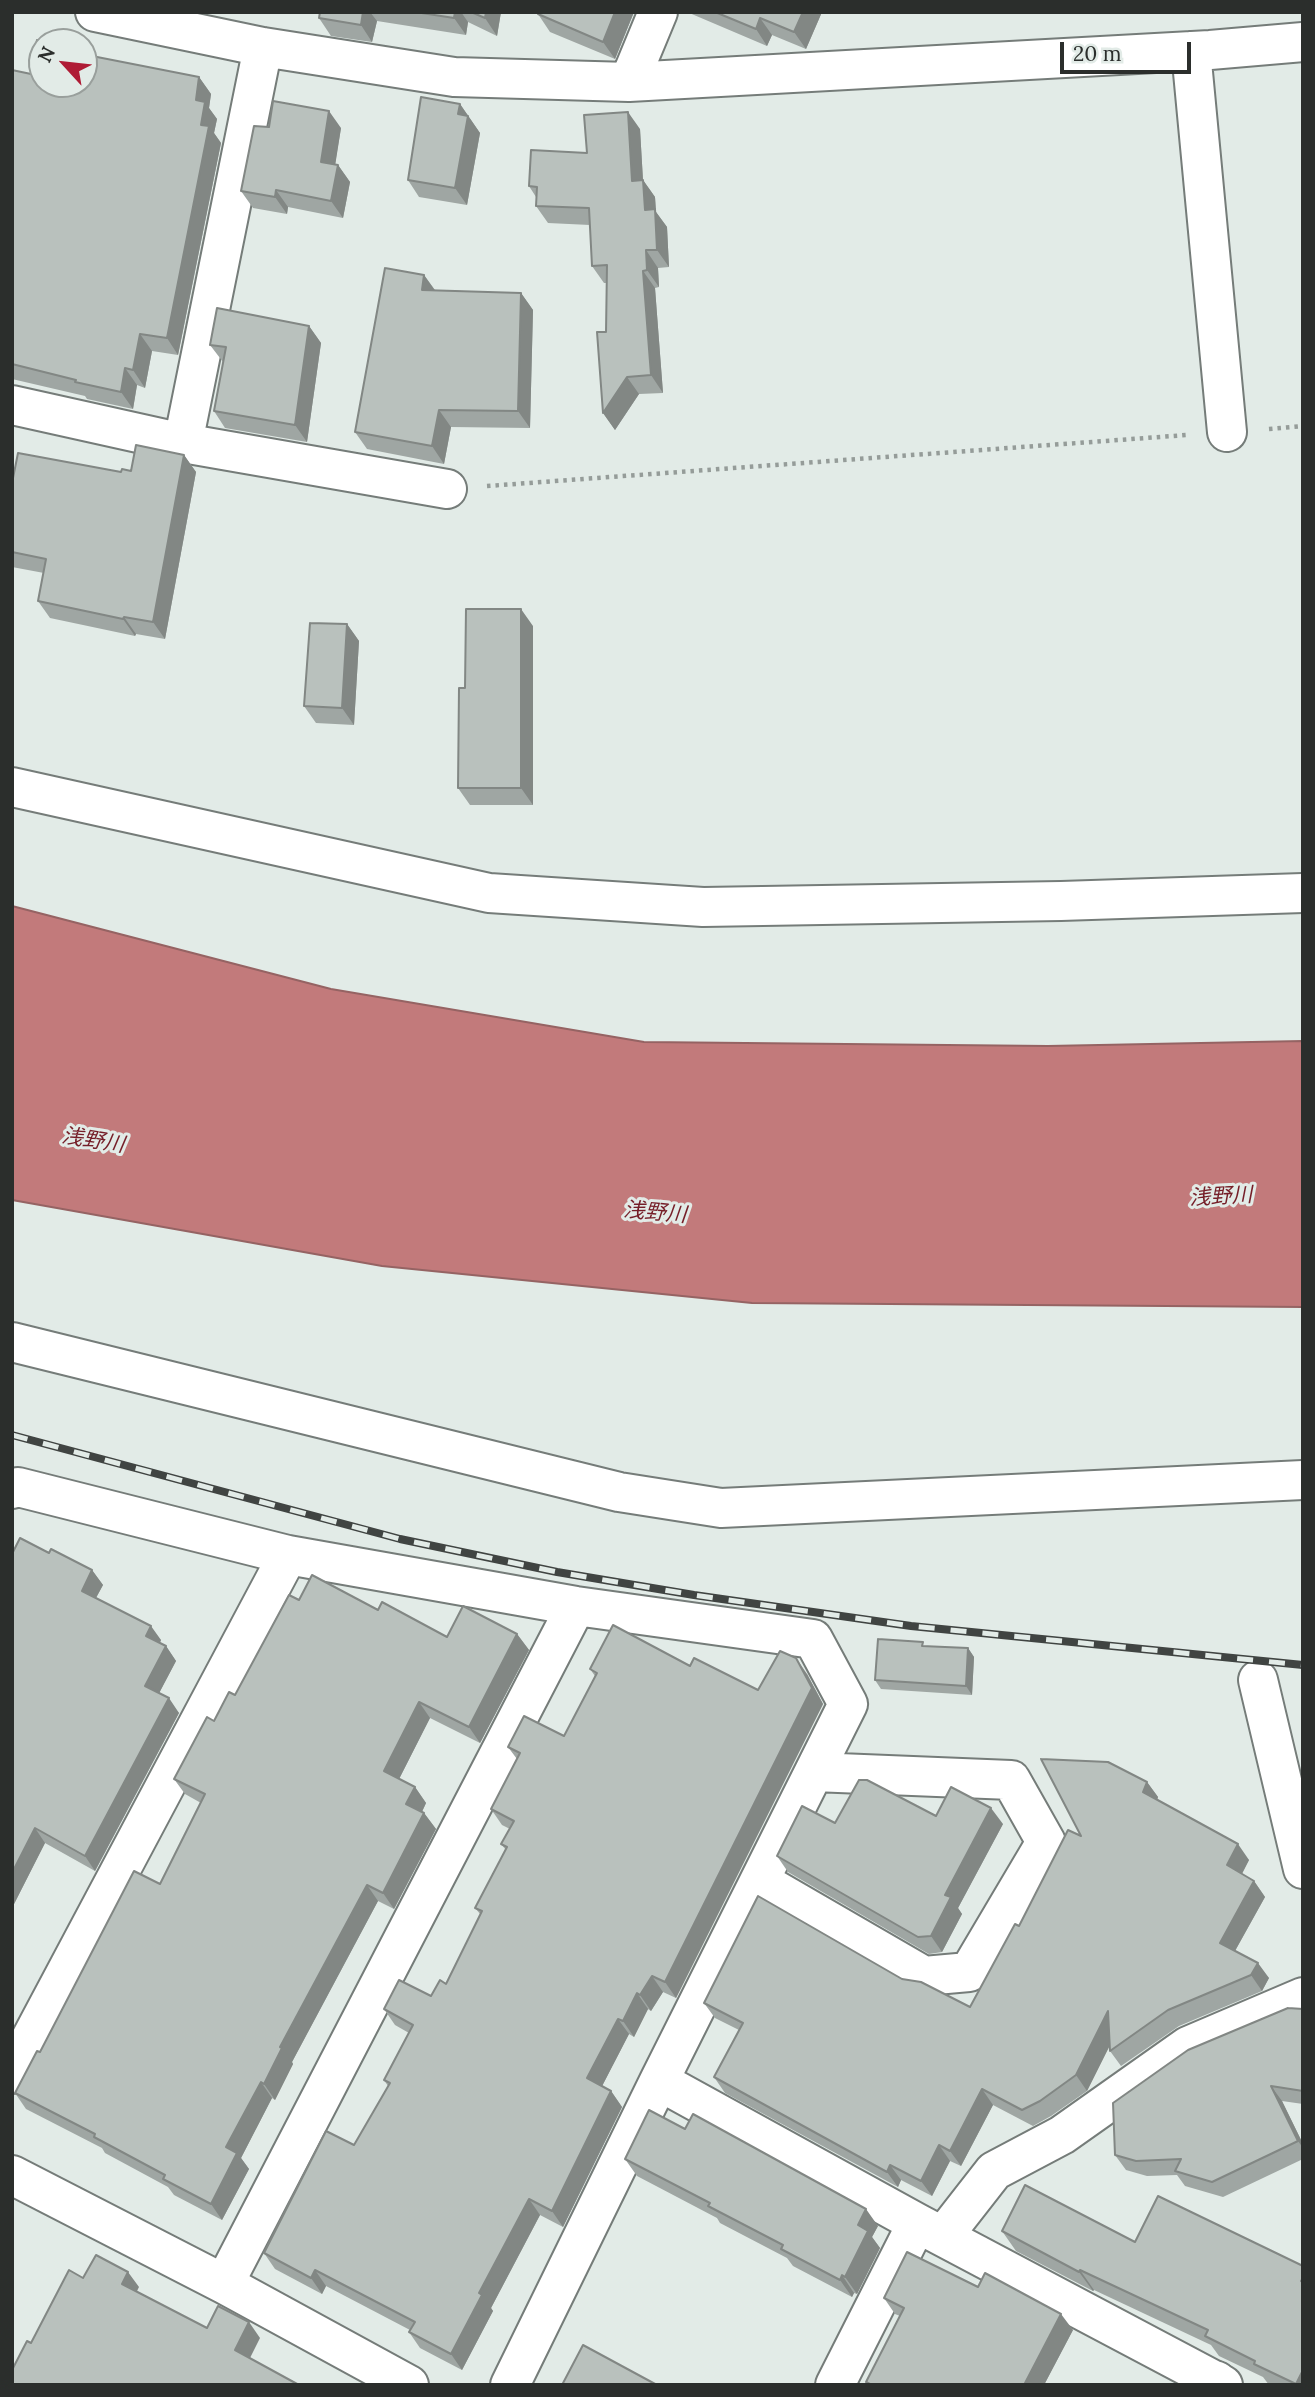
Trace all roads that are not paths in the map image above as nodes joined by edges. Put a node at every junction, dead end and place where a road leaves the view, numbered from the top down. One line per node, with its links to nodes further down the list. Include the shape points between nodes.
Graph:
1 (95, 12): 4 (street)
2 (657, 12): 6 (street)
3 (1303, 42): 5 (street)
4 (263, 47): 6 (street, via 454,77); 9 (street)
5 (1191, 51): 6 (street); 8 (street)
6 (629, 82)
7 (12, 405): 9 (street)
8 (1213, 433)
9 (183, 443): 10 (street)
10 (461, 488)
11 (12, 787): 12 (street, via 489,893 703,908)
12 (1303, 893)
13 (12, 1342): 14 (street, via 619,1492 721,1508)
14 (1303, 1480)
15 (12, 1489): 16 (street)
16 (288, 1555): 17 (street); 23 (street)
17 (576, 1606): 19 (street, via 813,1639 848,1704); 27 (street)
18 (1258, 1681): 20 (street)
19 (814, 1772): 21 (street); 21 (street, via 1011,1780 1046,1842 969,1972 923,1976)
20 (1303, 1868)
21 (760, 1881): 24 (street)
22 (1303, 1997): 26 (street, via 1188,2046 1062,2135 994,2171)
23 (12, 2074)
24 (659, 2081): 26 (street); 30 (street)
25 (12, 2175): 27 (street)
26 (930, 2229): 28 (street); 31 (street)
27 (224, 2284): 29 (street)
28 (1218, 2384)
29 (409, 2385)
30 (510, 2385)
31 (835, 2385)

